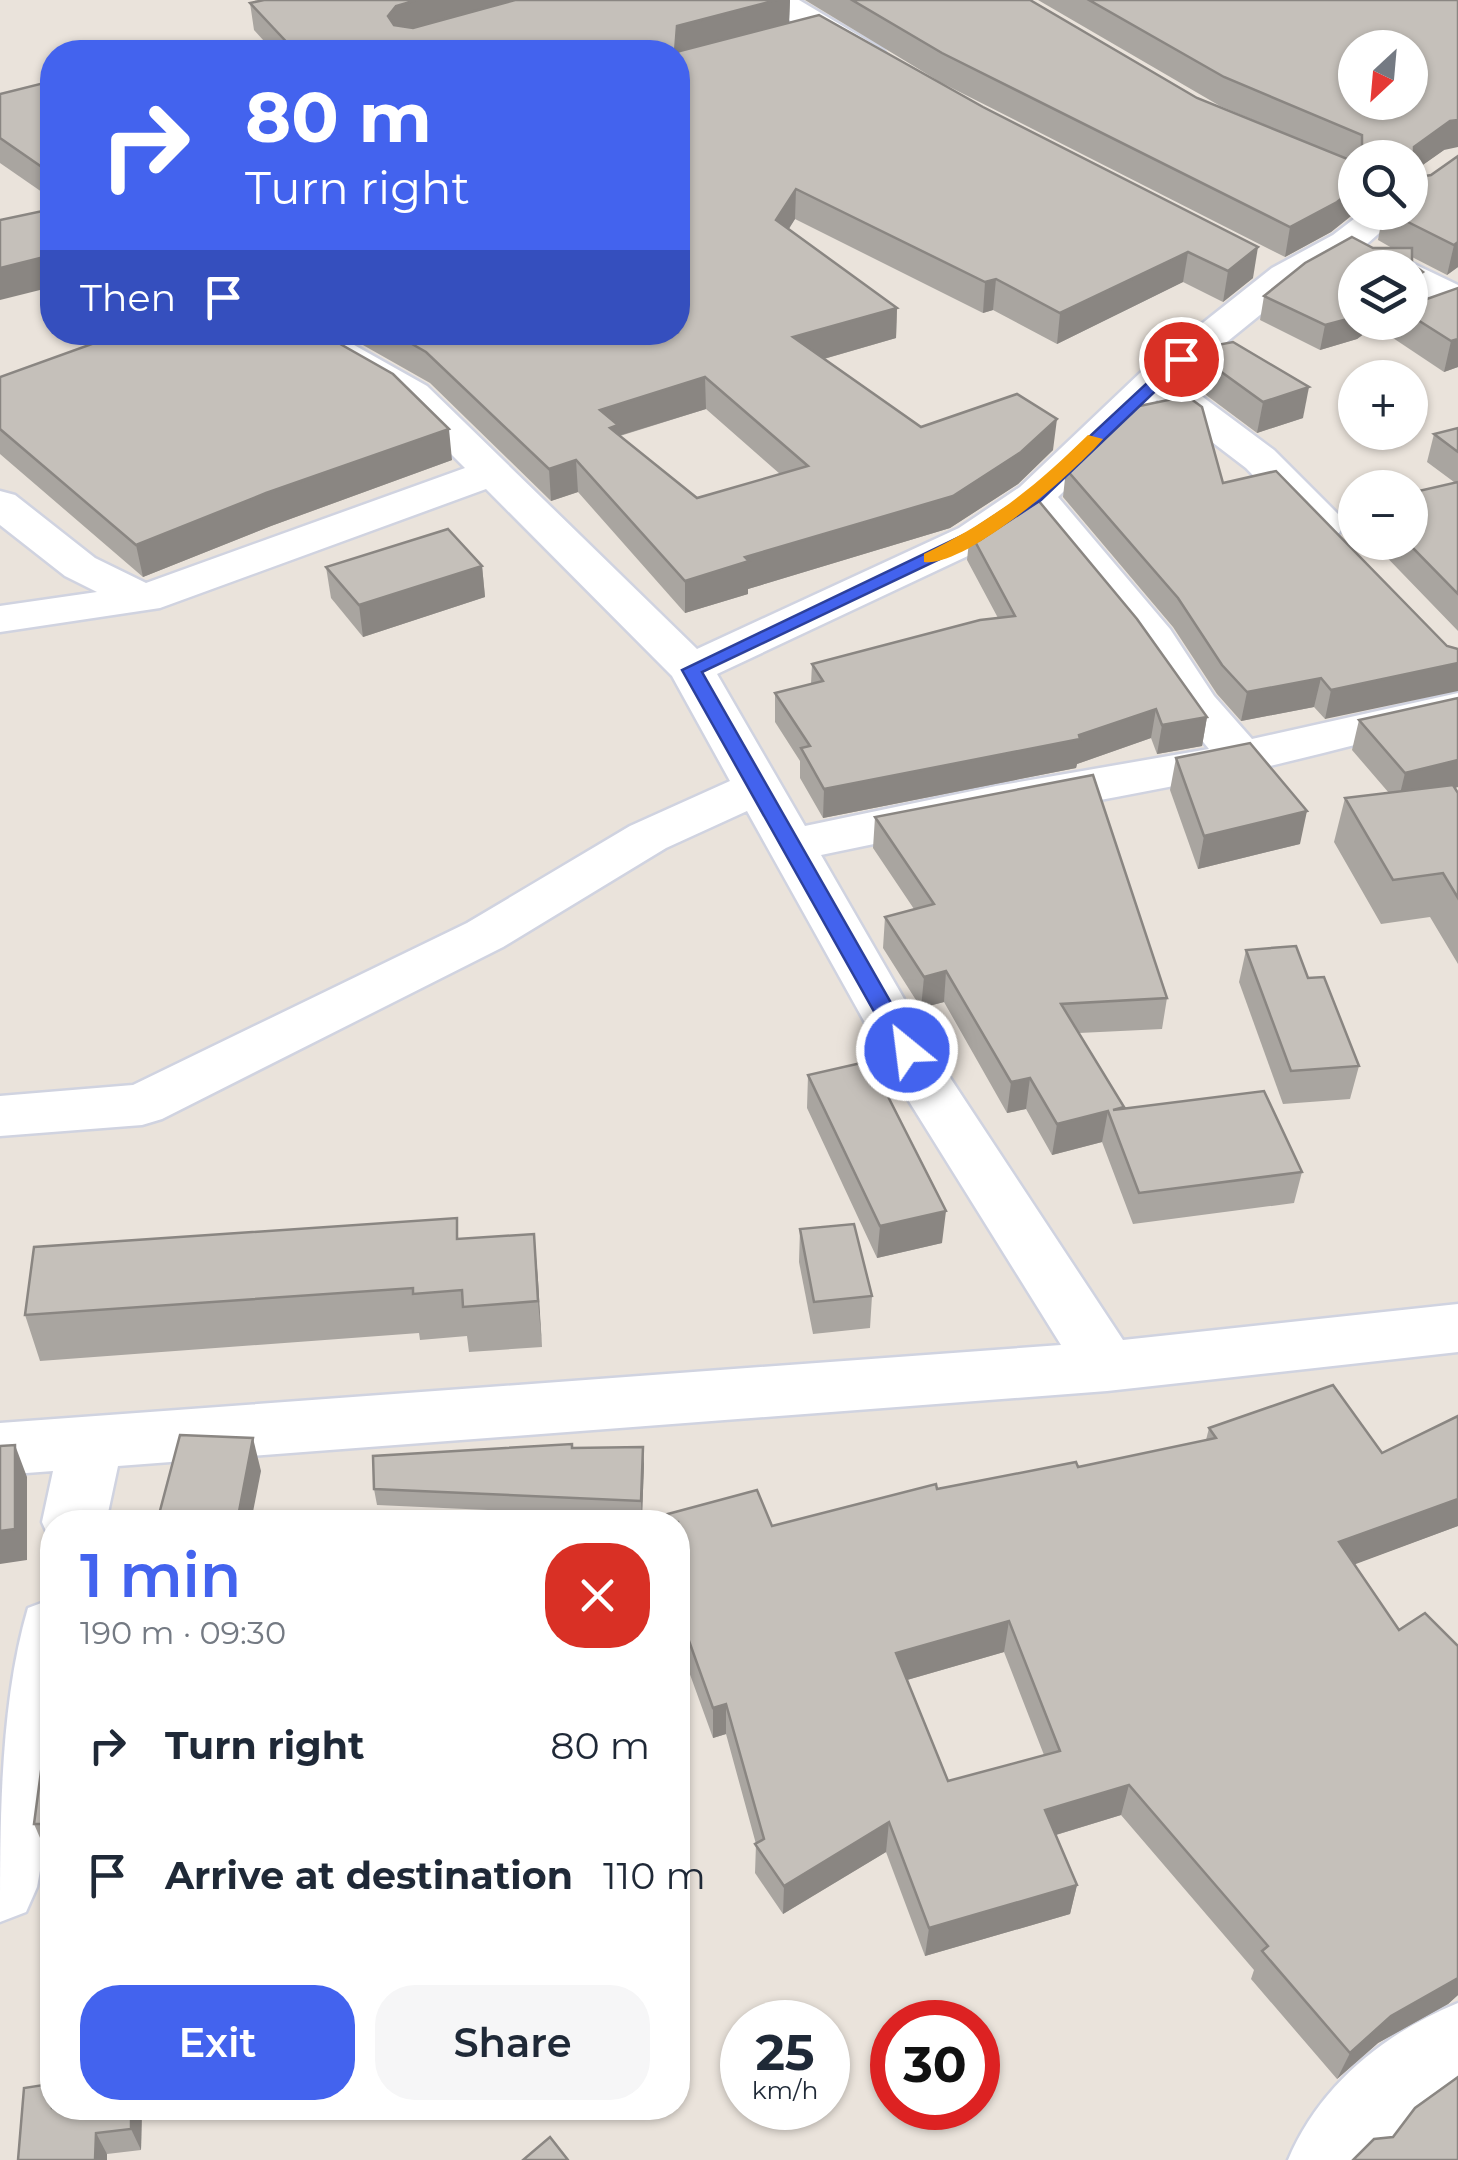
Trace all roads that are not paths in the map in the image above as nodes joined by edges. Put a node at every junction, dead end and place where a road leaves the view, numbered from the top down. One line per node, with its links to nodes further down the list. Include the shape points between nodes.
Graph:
1 (777, 0): 2 (street)
2 (826, 28): 3 (street); 4 (street)
3 (789, 38)
4 (893, 71)
5 (1362, 230): 6 (street)
6 (1346, 242): 7 (street); 11 (street, via 1269,268)
7 (1362, 250)
8 (1428, 283): 9 (street)
9 (1458, 300)
10 (325, 345): 12 (street, via 414,394)
11 (1155, 380): 13 (street); 15 (street, via 1260,460)
12 (494, 472): 16 (street); 18 (street)
13 (1035, 496): 18 (street, via 974,537); 20 (street)
14 (0, 504): 16 (street, via 80,567)
15 (1338, 538)
16 (144, 599): 17 (street)
17 (0, 619)
18 (692, 670): 21 (street)
19 (1458, 707): 20 (street)
20 (1240, 755): 22 (street)
21 (759, 786): 22 (street); 23 (street, via 648,837 485,935 142,1105)
22 (792, 845): 25 (street, via 926,1084)
23 (0, 1116)
24 (1458, 1328): 25 (street)
25 (1107, 1366): 26 (street)
26 (91, 1440): 27 (street); 28 (street)
27 (0, 1449)
28 (76, 1510)
29 (40, 1689): 30 (street)
30 (0, 1887)
31 (1458, 2041): 32 (street, via 1370,2102)
32 (1328, 2160)

